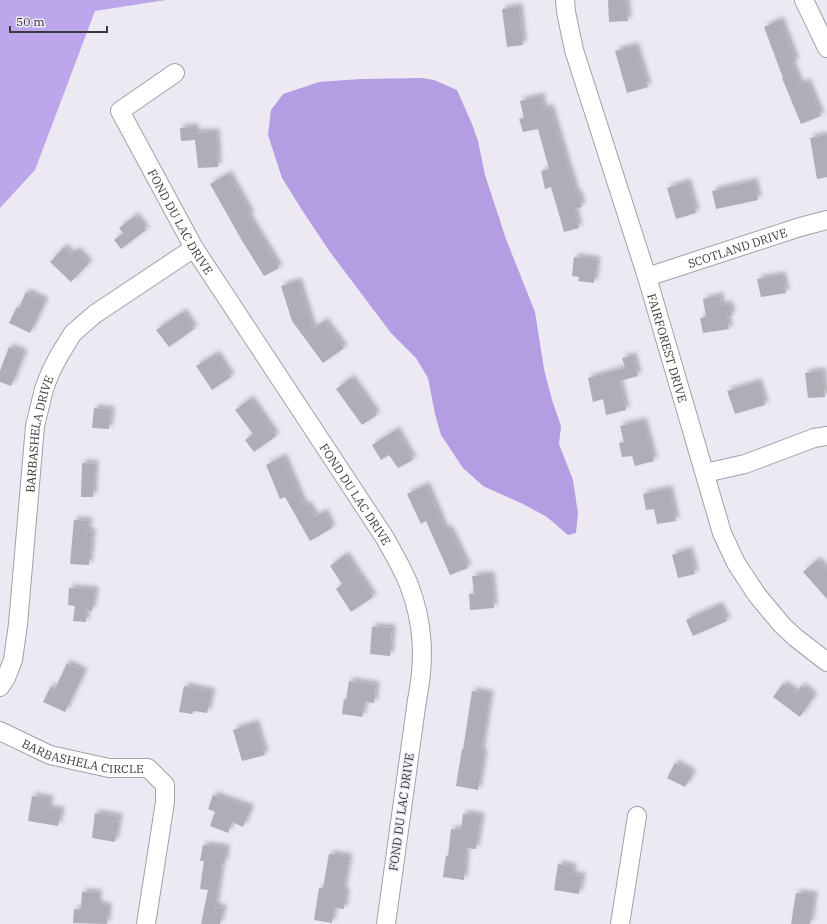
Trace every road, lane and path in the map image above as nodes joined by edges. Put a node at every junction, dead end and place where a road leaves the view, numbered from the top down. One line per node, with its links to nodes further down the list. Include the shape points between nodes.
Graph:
1 (565, 0): 7 (street, FAIRFOREST DRIVE, via 574,50)
2 (804, 0): 3 (street)
3 (827, 48)
4 (175, 73): 6 (street, FOND DU LAC DRIVE, via 120,111)
5 (827, 220): 7 (street, SCOTLAND DRIVE)
6 (194, 248): 11 (street, BARBASHELA DRIVE, via 95,314 74,333 51,371 35,426 13,660); 15 (street, FOND DU LAC DRIVE, via 385,538 416,605 422,643 421,682)
7 (647, 277): 9 (street, FAIRFOREST DRIVE)
8 (827, 436): 9 (street, via 814,438 745,464)
9 (705, 473): 10 (street, FAIRFOREST DRIVE, via 722,533 736,563 757,595 782,625)
10 (827, 662)
11 (0, 687)
12 (0, 731): 14 (street, BARBASHELA CIRCLE, via 50,755 109,768 148,768 165,785)
13 (637, 816): 16 (street)
14 (146, 924)
15 (386, 924)
16 (620, 924)

